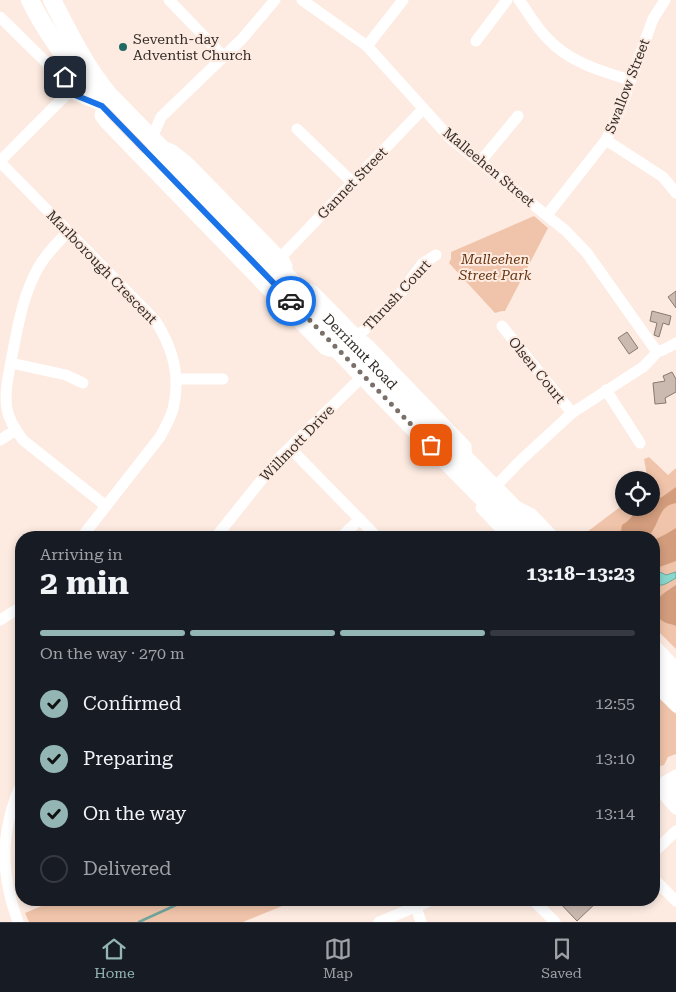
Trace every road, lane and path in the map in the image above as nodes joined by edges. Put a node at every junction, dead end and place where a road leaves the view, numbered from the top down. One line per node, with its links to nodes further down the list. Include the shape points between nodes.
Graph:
1 (30, 0): 14 (highway, Derrimut Road)
2 (52, 0): 20 (highway, via 98,82)
3 (169, 0): 13 (street)
4 (275, 0): 13 (street)
5 (302, 0): 12 (street, Malleehen Street)
6 (402, 0): 12 (street)
7 (507, 0): 11 (street)
8 (665, 0): 16 (street, Swallow Street, via 653,19)
9 (522, 1): 16 (street, via 546,37 566,54 597,70)
10 (0, 17): 15 (street)
11 (476, 41)
12 (367, 46): 19 (street, Malleehen Street)
13 (224, 57): 22 (street)
14 (67, 60): 15 (street); 18 (highway, Derrimut Road)
15 (65, 77): 17 (street)
16 (630, 80): 24 (street, Swallow Street)
17 (70, 92): 18 (street); 26 (street)
18 (102, 106): 34 (highway, Derrimut Road); 39 (street, via 100,116 104,123 324,349)
19 (423, 109): 27 (street, Malleehen Street, via 450,138); 28 (street, Gannet Street)
20 (127, 115): 22 (street, via 149,122); 25 (highway)
21 (518, 116): 27 (street)
22 (161, 117): 25 (street)
23 (297, 129): 28 (street)
24 (606, 140): 29 (street, via 663,177); 30 (street, Swallow Street)
25 (154, 142): 33 (highway)
26 (0, 161): 31 (street, Marlborough Crescent)
27 (480, 162): 30 (street, Malleehen Street)
28 (352, 182): 33 (street, Gannet Street)
29 (676, 192)
30 (547, 215): 40 (street, Malleehen Street, via 587,253)
31 (68, 232): 41 (street, via 53,247 32,280 21,310); 44 (street, Marlborough Crescent, via 155,320 169,346)
32 (436, 255): 37 (street, Thrush Court, via 422,264 393,303)
33 (276, 258): 34 (highway, via 266,262 264,268)
34 (283, 279): 36 (highway, Derrimut Road); 37 (street, via 314,290); 39 (highway, Derrimut Road)
35 (502, 326): 48 (street, Olsen Court)
36 (341, 331): 39 (highway, via 343,343); 42 (highway, Derrimut Road)
37 (358, 336): 53 (street, via 466,446)
38 (676, 343): 40 (street)
39 (338, 350): 42 (highway, Derrimut Road)
40 (656, 352): 46 (street, via 643,367)
41 (11, 363): 45 (street, via 66,375); 49 (street, via 6,408)
42 (369, 370): 47 (highway, Derrimut Road); 52 (street, Willmott Drive); 53 (highway, Derrimut Road)
43 (223, 378): 44 (street)
44 (177, 380): 56 (street, Marlborough Crescent, via 172,410 160,437)
45 (83, 383)
46 (606, 390): 48 (street); 51 (street)
47 (391, 405): 54 (highway, Derrimut Road); 62 (street, via 391,416)
48 (572, 414): 54 (street)
49 (16, 430): 50 (street); 56 (street, via 36,451)
50 (0, 440)
51 (640, 444)
52 (290, 448): 57 (street); 59 (street, Willmott Drive)
53 (467, 460): 54 (highway, Derrimut Road)
54 (489, 493): 55 (highway, Derrimut Road); 63 (highway, Derrimut Road)
55 (510, 504): 64 (highway, Derrimut Road); 65 (street, via 532,514)
56 (106, 506): 58 (street, Marlborough Crescent)
57 (360, 519): 60 (street); 61 (street)
58 (86, 531)
59 (220, 531)
60 (347, 531)
61 (371, 531)
62 (502, 531)
63 (517, 531)
64 (536, 531)
65 (548, 531)
66 (15, 611): 67 (street)
67 (0, 620)
68 (660, 656): 69 (highway)
69 (676, 672)
70 (660, 678): 72 (highway)
71 (660, 691): 73 (street)
72 (676, 694)
73 (676, 707)
74 (676, 777): 76 (street, via 672,790); 77 (street, via 665,781 663,787 666,799)
75 (15, 798): 80 (street)
76 (676, 799)
77 (676, 809)
78 (674, 830): 79 (street)
79 (660, 845)
80 (2, 859): 85 (street)
81 (660, 885): 82 (street)
82 (676, 901)
83 (539, 906): 88 (street)
84 (416, 907): 86 (street); 87 (street)
85 (18, 922)
86 (379, 922)
87 (422, 922)
88 (555, 922)

